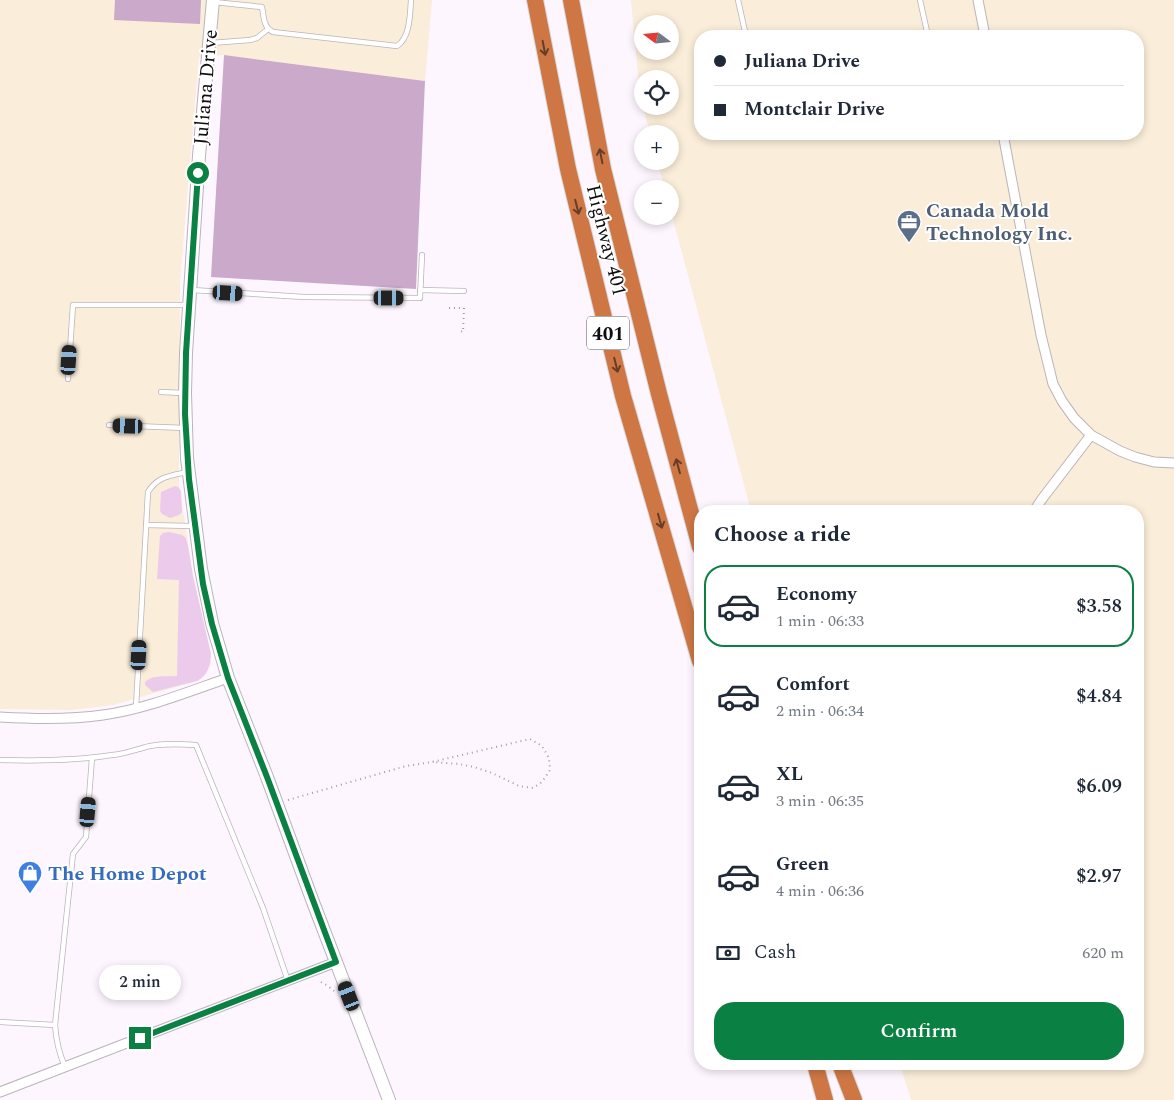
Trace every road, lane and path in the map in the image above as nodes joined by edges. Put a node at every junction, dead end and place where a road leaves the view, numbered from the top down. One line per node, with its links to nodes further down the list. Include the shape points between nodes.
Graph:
1 (262, 0): 9 (lane)
2 (411, 0): 10 (lane, via 406,35 396,46 278,33)
3 (534, 0): 35 (highway, Highway 401 / 401, one-way to 35, via 568,169 624,396)
4 (571, 0): 33 (highway, Highway 401 / 401, one-way to 4, via 603,169)
5 (738, 0): 11 (lane)
6 (920, 0): 12 (lane)
7 (978, 0): 13 (street)
8 (213, 1): 9 (lane); 14 (street, Juliana Drive)
9 (262, 8): 10 (lane)
10 (268, 29): 14 (lane, via 250,40)
11 (745, 30)
12 (927, 30)
13 (984, 30)
14 (209, 43): 17 (street, Juliana Drive)
15 (1005, 140): 28 (street, via 1053,384 1074,418)
16 (422, 255): 18 (lane)
17 (190, 290): 18 (lane, via 304,297 420,298); 20 (street, Juliana Drive)
18 (420, 290): 19 (lane)
19 (464, 291)
20 (189, 305): 23 (lane, via 72,305); 25 (street, Juliana Drive)
21 (449, 308): 22 (path, via 464,308)
22 (461, 331)
23 (68, 379)
24 (161, 392): 25 (lane)
25 (185, 393): 27 (street, Juliana Drive)
26 (109, 425): 27 (lane)
27 (185, 428): 30 (street, Juliana Drive)
28 (1091, 436): 29 (street, via 1135,457); 31 (street)
29 (1174, 463)
30 (188, 472): 32 (lane, via 153,484 148,492); 34 (street, Juliana Drive)
31 (1038, 505)
32 (146, 525): 34 (lane); 37 (lane)
33 (694, 525)
34 (194, 526): 36 (street, Juliana Drive, via 212,624)
35 (694, 639)
36 (228, 678): 37 (street); 42 (street, Juliana Drive)
37 (136, 707): 38 (street, via 83,717)
38 (0, 717)
39 (92, 758): 40 (lane); 44 (lane, via 151,746 196,745); 46 (lane, via 86,837 73,854)
40 (0, 760)
41 (432, 762): 41 (path, via 530,739 542,746 550,758 550,770 533,788 518,786 474,767); 42 (path, via 406,766)
42 (276, 803): 43 (street, Juliana Drive)
43 (336, 962): 44 (street); 53 (street, Juliana Drive)
44 (288, 981): 47 (street)
45 (0, 1022): 46 (lane)
46 (55, 1025): 47 (lane, via 59,1052)
47 (66, 1067): 52 (street)
48 (815, 1070): 54 (highway)
49 (816, 1070): 55 (highway)
50 (842, 1070): 56 (highway)
51 (842, 1070): 57 (highway)
52 (0, 1092)
53 (389, 1100)
54 (820, 1100)
55 (825, 1100)
56 (850, 1100)
57 (854, 1100)

